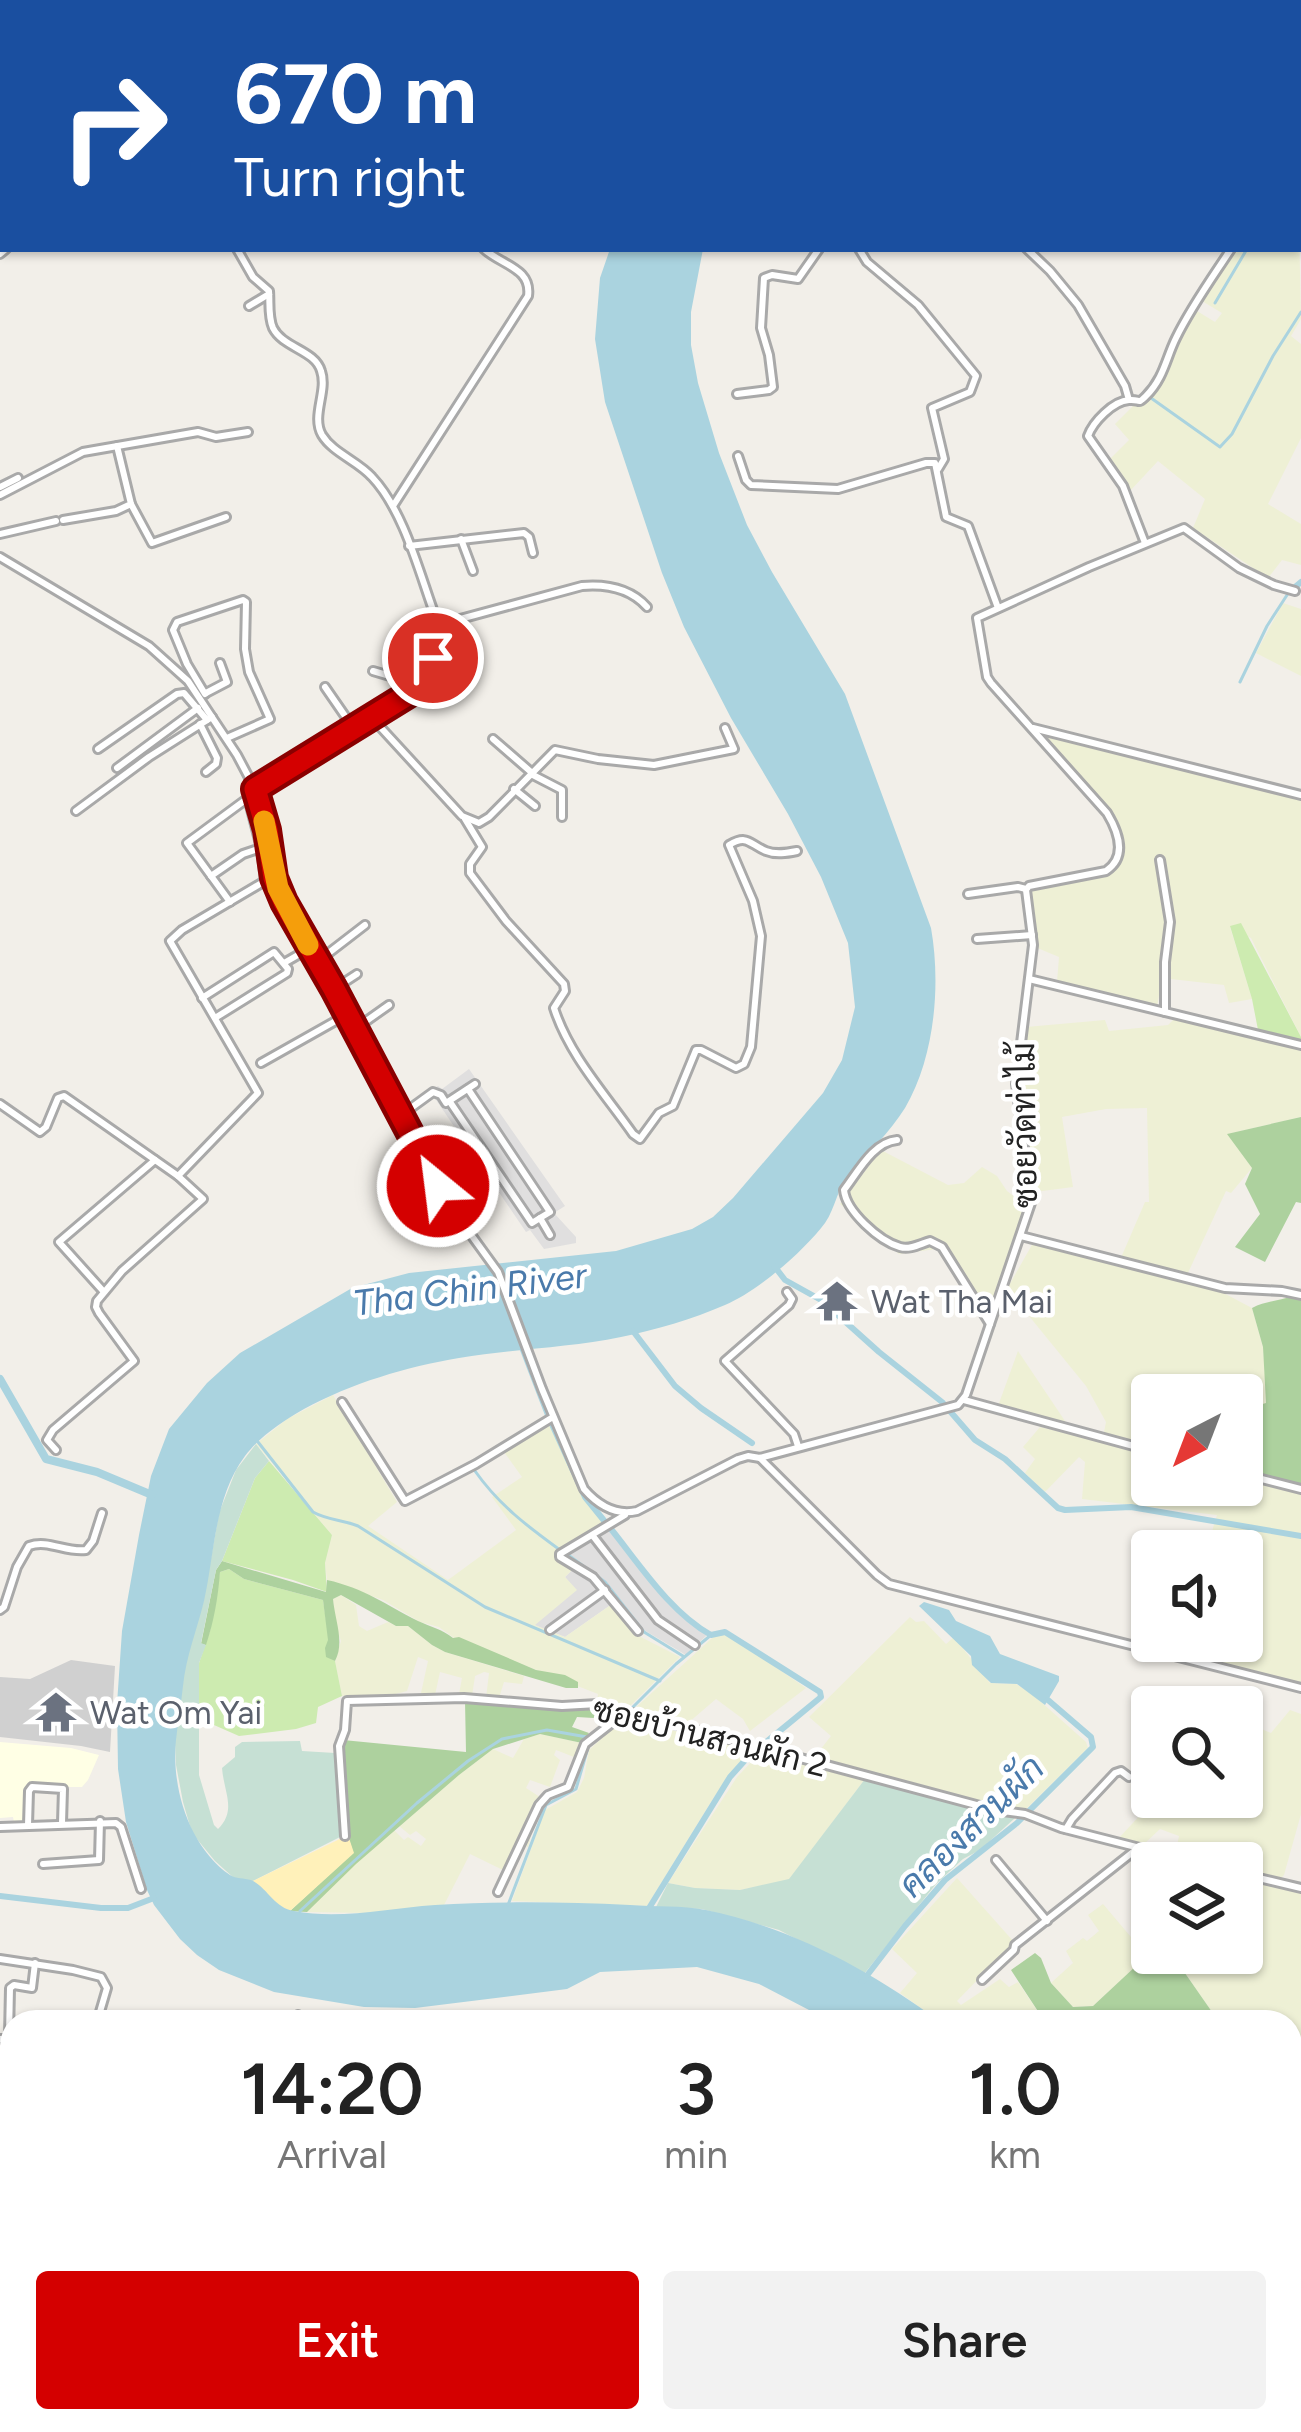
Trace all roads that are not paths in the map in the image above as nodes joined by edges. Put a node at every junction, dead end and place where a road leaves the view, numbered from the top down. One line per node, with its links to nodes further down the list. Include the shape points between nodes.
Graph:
1 (239, 252): 7 (street)
2 (489, 252): 18 (street, via 524,275 528,296)
3 (817, 252): 9 (street, via 797,279 764,278 762,335 773,387)
4 (861, 252): 14 (street, via 976,376 967,394 932,408 944,459)
5 (1030, 252): 10 (street, via 1086,316)
6 (1229, 252): 10 (street, via 1175,338 1168,364 1145,398)
7 (269, 295): 8 (street); 18 (street, via 274,330 321,370 323,437)
8 (248, 306)
9 (737, 394)
10 (1130, 400): 22 (street, via 1088,436 1123,486)
11 (248, 432): 12 (street)
12 (117, 446): 16 (street, via 82,452); 17 (street)
13 (738, 456): 14 (street, via 751,485 816,490 931,462)
14 (938, 470): 29 (street, via 946,517 968,526)
15 (18, 478): 16 (street)
16 (0, 491)
17 (131, 504): 19 (street, via 152,543); 20 (street)
18 (393, 506): 23 (street)
19 (226, 517)
20 (0, 534)
21 (461, 539): 23 (street); 24 (street, via 524,533); 26 (street)
22 (1144, 543): 27 (street, via 1189,529 1239,568); 29 (street)
23 (409, 546): 30 (street)
24 (533, 553)
25 (0, 556): 39 (street, via 149,646)
26 (473, 572)
27 (1295, 591)
28 (647, 607): 30 (street, via 628,592 582,586)
29 (998, 608): 44 (street, via 976,620 987,677)
30 (438, 625): 31 (street)
31 (433, 658): 34 (street); 36 (street)
32 (395, 660): 36 (street)
33 (220, 663): 39 (street, via 227,682)
34 (447, 667)
35 (373, 670): 37 (street)
36 (426, 670): 37 (street)
37 (417, 684): 41 (street)
38 (325, 688): 45 (street)
39 (202, 695): 42 (street); 46 (street, via 174,626 243,600 249,672 270,719)
40 (198, 708): 42 (street); 48 (street, via 177,694); 49 (street)
41 (372, 718): 45 (street); 58 (street)
42 (206, 721): 46 (street); 50 (street, via 217,758); 56 (street)
43 (725, 728): 51 (street, via 730,750 654,765 555,750)
44 (1033, 728): 54 (street); 65 (street, via 1107,813 1120,852 1106,872)
45 (354, 729): 52 (street)
46 (226, 738): 52 (street)
47 (493, 739): 51 (street)
48 (98, 749)
49 (116, 768)
50 (206, 772)
51 (531, 773): 53 (street); 57 (street, via 561,789)
52 (255, 789): 63 (street)
53 (514, 789): 55 (street); 58 (street, via 484,821)
54 (1301, 795)
55 (535, 806)
56 (76, 811)
57 (562, 817)
58 (465, 819): 60 (street, via 482,847 470,874 564,984 554,1008 561,1027 639,1139 673,1106 697,1049 736,1068 748,1059 761,936 728,845 747,840 765,851)
59 (261, 848): 62 (street); 62 (street, via 248,798 187,843); 64 (street)
60 (797, 851)
61 (1160, 860): 79 (street, via 1170,922)
62 (211, 877): 67 (street)
63 (274, 878): 64 (street); 71 (street)
64 (265, 881): 67 (street)
65 (1026, 889): 66 (street); 69 (street, ซอยวัดท่าไม้)
66 (968, 894)
67 (230, 902): 77 (street, via 170,941)
68 (365, 926): 72 (street)
69 (1032, 935): 70 (street); 75 (street, ซอยวัดท่าไม้)
70 (976, 939)
71 (310, 948): 72 (street); 73 (street)
72 (317, 962): 76 (street)
73 (284, 963): 77 (street, via 274,952); 81 (street, via 287,973)
74 (357, 974): 76 (street)
75 (1028, 979): 79 (street); 93 (street, ซอยวัดท่าไม้, via 1016,1084 1031,1200)
76 (334, 989): 80 (street)
77 (202, 998): 81 (street)
78 (389, 1005): 82 (street)
79 (1165, 1012): 83 (street)
80 (348, 1014): 82 (street); 84 (street)
81 (215, 1018): 90 (street, via 258,1093)
82 (355, 1029): 87 (street)
83 (1301, 1046)
84 (261, 1063)
85 (450, 1102): 87 (street, via 433,1092); 91 (street, via 532,1222); 91 (street, via 471,1087 550,1212)
86 (0, 1104): 89 (street, via 39,1132 64,1096)
87 (400, 1116): 100 (street, via 498,1272)
88 (897, 1140): 97 (street, via 875,1151 844,1190 845,1200 894,1244 929,1240 945,1250)
89 (155, 1160): 90 (street); 94 (street, via 59,1242)
90 (178, 1176): 94 (street, via 203,1201)
91 (540, 1218): 92 (street)
92 (550, 1235)
93 (1021, 1236): 96 (street, via 1226,1288); 97 (street, ซอยวัดท่าไม้)
94 (104, 1292): 103 (street, via 97,1310 134,1361 53,1430 47,1440)
95 (787, 1292): 102 (street, via 789,1305 725,1361)
96 (1301, 1295)
97 (990, 1324): 98 (street, ซอยวัดท่าไม้)
98 (964, 1400): 101 (street); 102 (street)
99 (342, 1402): 100 (street, via 405,1501)
100 (553, 1417): 108 (street, via 584,1489)
101 (1131, 1445)
102 (798, 1446): 104 (street)
103 (56, 1450)
104 (760, 1458): 108 (street, via 738,1460); 115 (street, via 889,1584)
105 (1263, 1479): 106 (street)
106 (1301, 1489)
107 (102, 1513): 111 (street, via 86,1550 29,1546)
108 (627, 1513): 109 (street)
109 (593, 1536): 110 (street, via 560,1557); 114 (street, via 658,1620)
110 (604, 1590): 112 (street); 113 (street)
111 (0, 1610)
112 (550, 1630)
113 (638, 1631)
114 (695, 1645)
115 (1301, 1688)
116 (626, 1712): 122 (street, ซอยบ้านสวนผัก 2); 123 (street, ซอยบ้านสวนผัก 2, via 592,1703 350,1699 339,1746); 131 (street, via 585,1744 568,1787 543,1800)
117 (1129, 1778): 122 (street, via 1115,1773)
118 (100, 1821): 119 (street); 127 (street, via 99,1860); 130 (street, via 121,1827)
119 (62, 1823): 120 (street); 120 (street, via 63,1789 32,1787)
120 (28, 1825): 121 (street)
121 (0, 1827)
122 (1066, 1829): 124 (street, ซอยบ้านสวนผัก 2)
123 (345, 1836)
124 (1131, 1845)
125 (1131, 1853): 132 (street)
126 (996, 1860): 132 (street)
127 (43, 1864)
128 (1263, 1879): 129 (street)
129 (1301, 1888)
130 (141, 1889)
131 (498, 1892)
132 (1047, 1921): 135 (street)
133 (0, 1959): 134 (street)
134 (35, 1964): 136 (street, via 32,1988 10,1988); 137 (street, via 105,1981)
135 (982, 1980)
136 (10, 2010)
137 (101, 2010)

